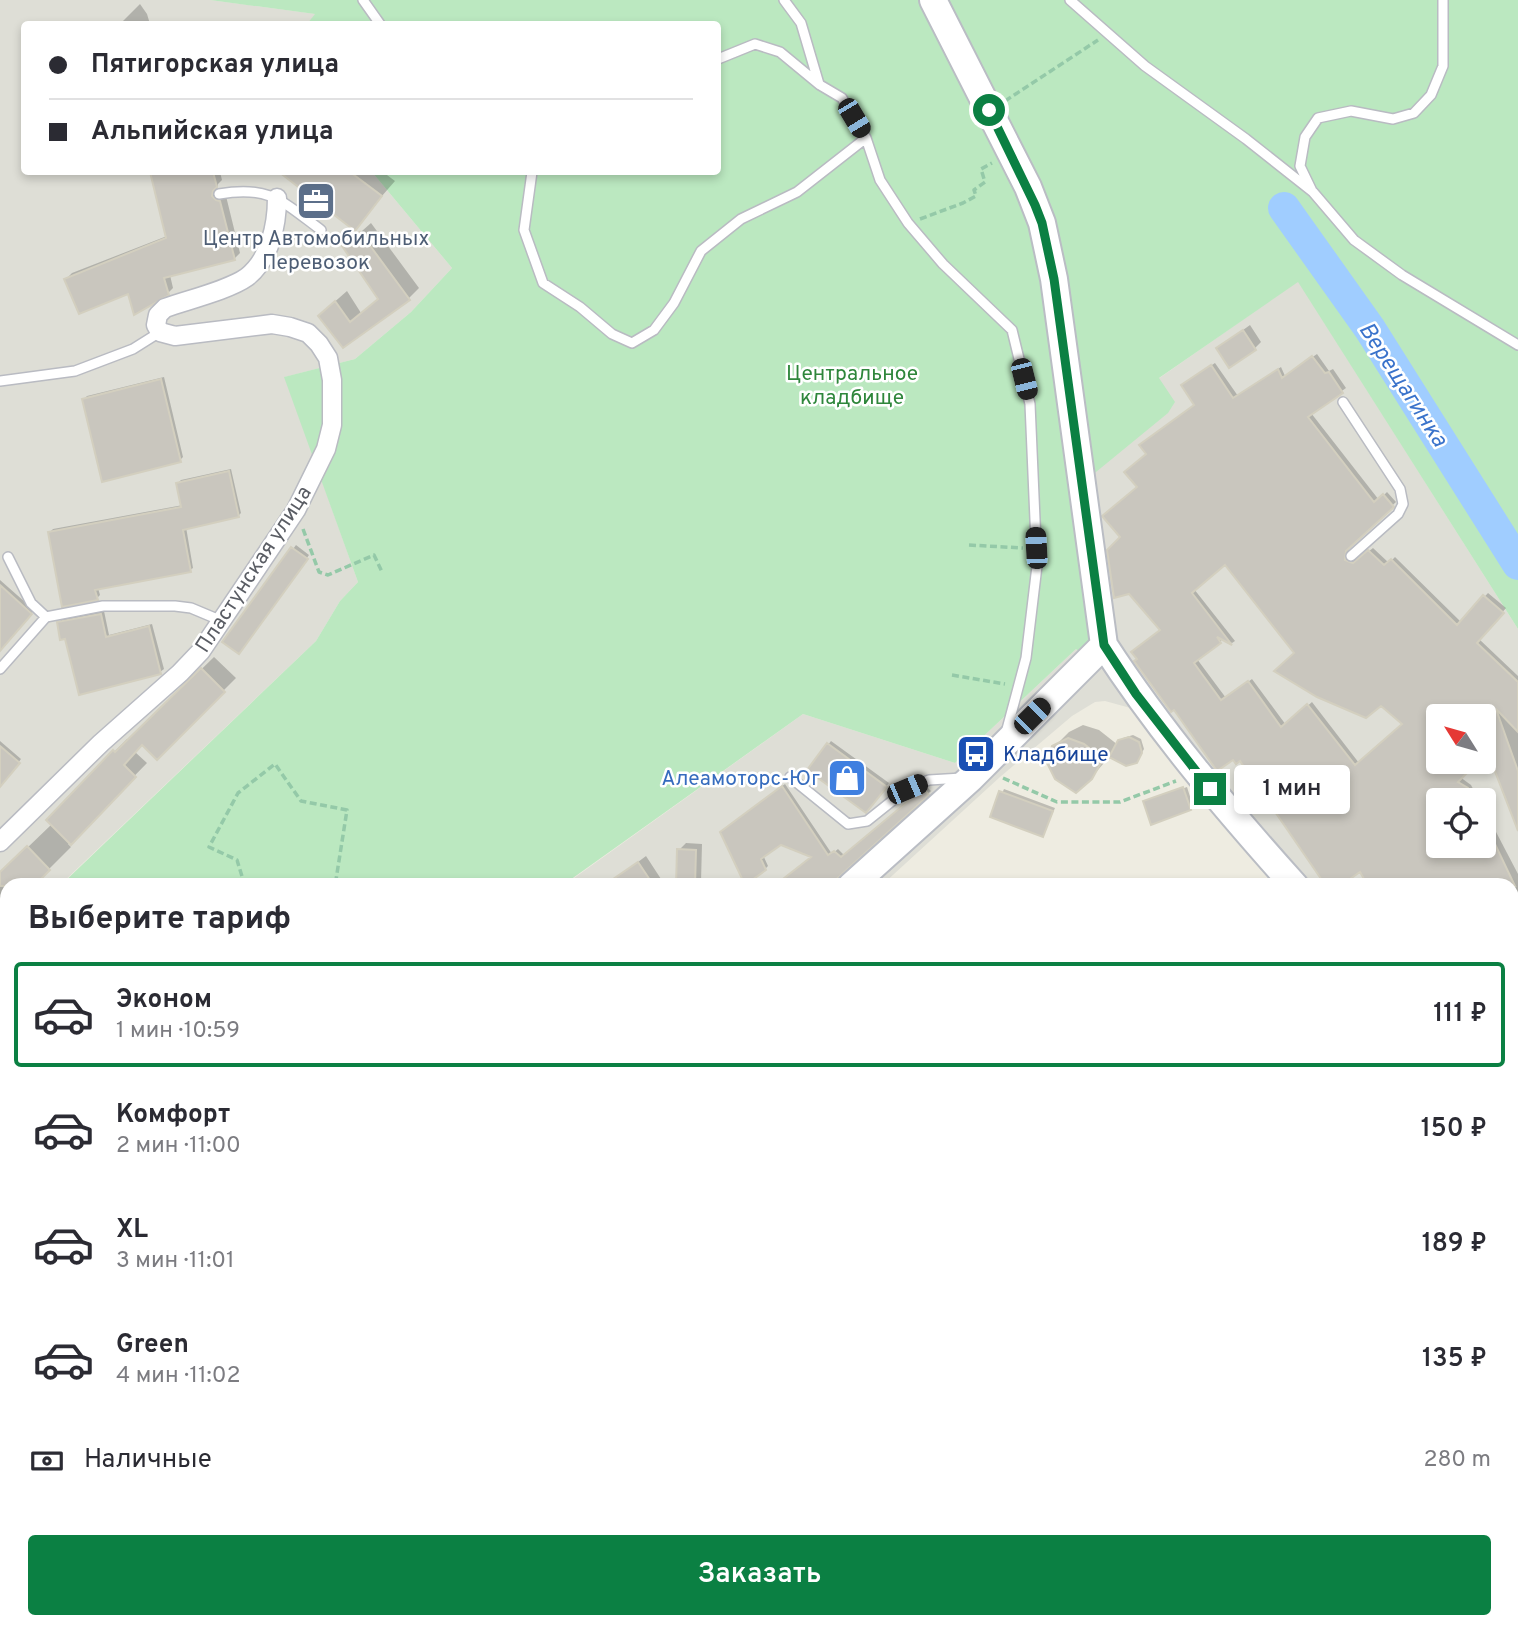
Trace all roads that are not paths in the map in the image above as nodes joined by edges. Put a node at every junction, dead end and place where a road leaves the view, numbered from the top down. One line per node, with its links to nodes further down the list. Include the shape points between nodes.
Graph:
1 (363, 0): 6 (lane)
2 (784, 0): 8 (lane, via 801,23)
3 (933, 0): 23 (street, via 1042,223 1054,279)
4 (1070, 0): 11 (lane, via 1145,66)
5 (1443, 0): 11 (lane, via 1443,66 1431,94 1414,113 1393,120 1351,110 1318,118 1305,137 1300,166)
6 (378, 21)
7 (721, 58): 8 (lane, via 755,44 780,52)
8 (820, 85): 9 (lane, via 842,98)
9 (866, 138): 10 (lane, via 797,191 741,219 701,251 654,330 632,343 612,334 543,283 524,230); 25 (lane, via 880,180 908,223 1012,330 1030,404 1037,566 1026,658)
10 (532, 175)
11 (1312, 192): 16 (lane, via 1354,240 1402,275)
12 (219, 194): 13 (lane, via 260,191)
13 (277, 198): 14 (lane); 15 (street, via 273,236 249,276 165,308 158,315)
14 (321, 230)
15 (160, 332): 17 (lane, via 133,349 75,371); 22 (street, Пластунская улица, via 175,336 272,324 308,333 328,358 332,425 326,449 296,510)
16 (1518, 345)
17 (0, 381)
18 (1343, 402): 19 (lane, via 1400,489 1403,504 1398,514)
19 (1351, 556)
20 (8, 557): 21 (lane, via 31,603)
21 (46, 617): 22 (lane, via 103,606 175,606); 24 (lane)
22 (222, 621): 28 (street, Пластунская улица, via 180,673)
23 (1104, 645): 25 (street); 30 (street, via 1136,694 1225,808)
24 (0, 668)
25 (1003, 745): 26 (street)
26 (977, 772): 27 (lane, via 929,780 907,789 867,821 848,824); 29 (street)
27 (790, 777)
28 (0, 842)
29 (860, 878)
30 (1288, 878)

